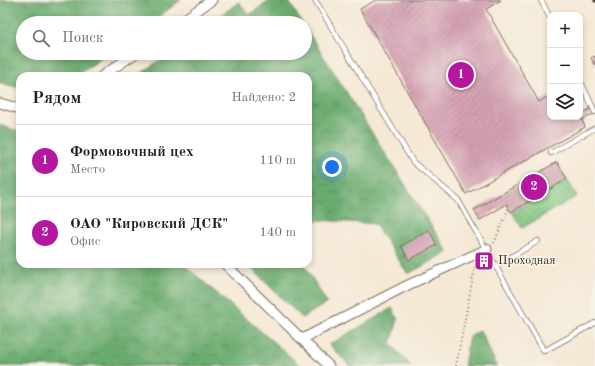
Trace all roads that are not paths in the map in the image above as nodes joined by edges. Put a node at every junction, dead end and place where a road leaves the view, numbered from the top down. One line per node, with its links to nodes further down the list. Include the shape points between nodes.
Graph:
1 (212, 0): 5 (street)
2 (315, 0): 15 (lane, via 413,162 458,200)
3 (541, 0): 4 (lane)
4 (547, 12)
5 (189, 16)
6 (126, 60): 7 (street)
7 (108, 72)
8 (582, 84): 11 (lane)
9 (0, 103): 10 (street)
10 (16, 108)
11 (595, 112)
12 (595, 128): 13 (lane)
13 (551, 154)
14 (538, 241): 16 (lane)
15 (490, 248): 16 (lane); 19 (street, via 408,284)
16 (496, 266): 18 (lane, via 544,351)
17 (229, 268): 19 (street)
18 (595, 323)
19 (302, 339): 20 (street)
20 (328, 366)

